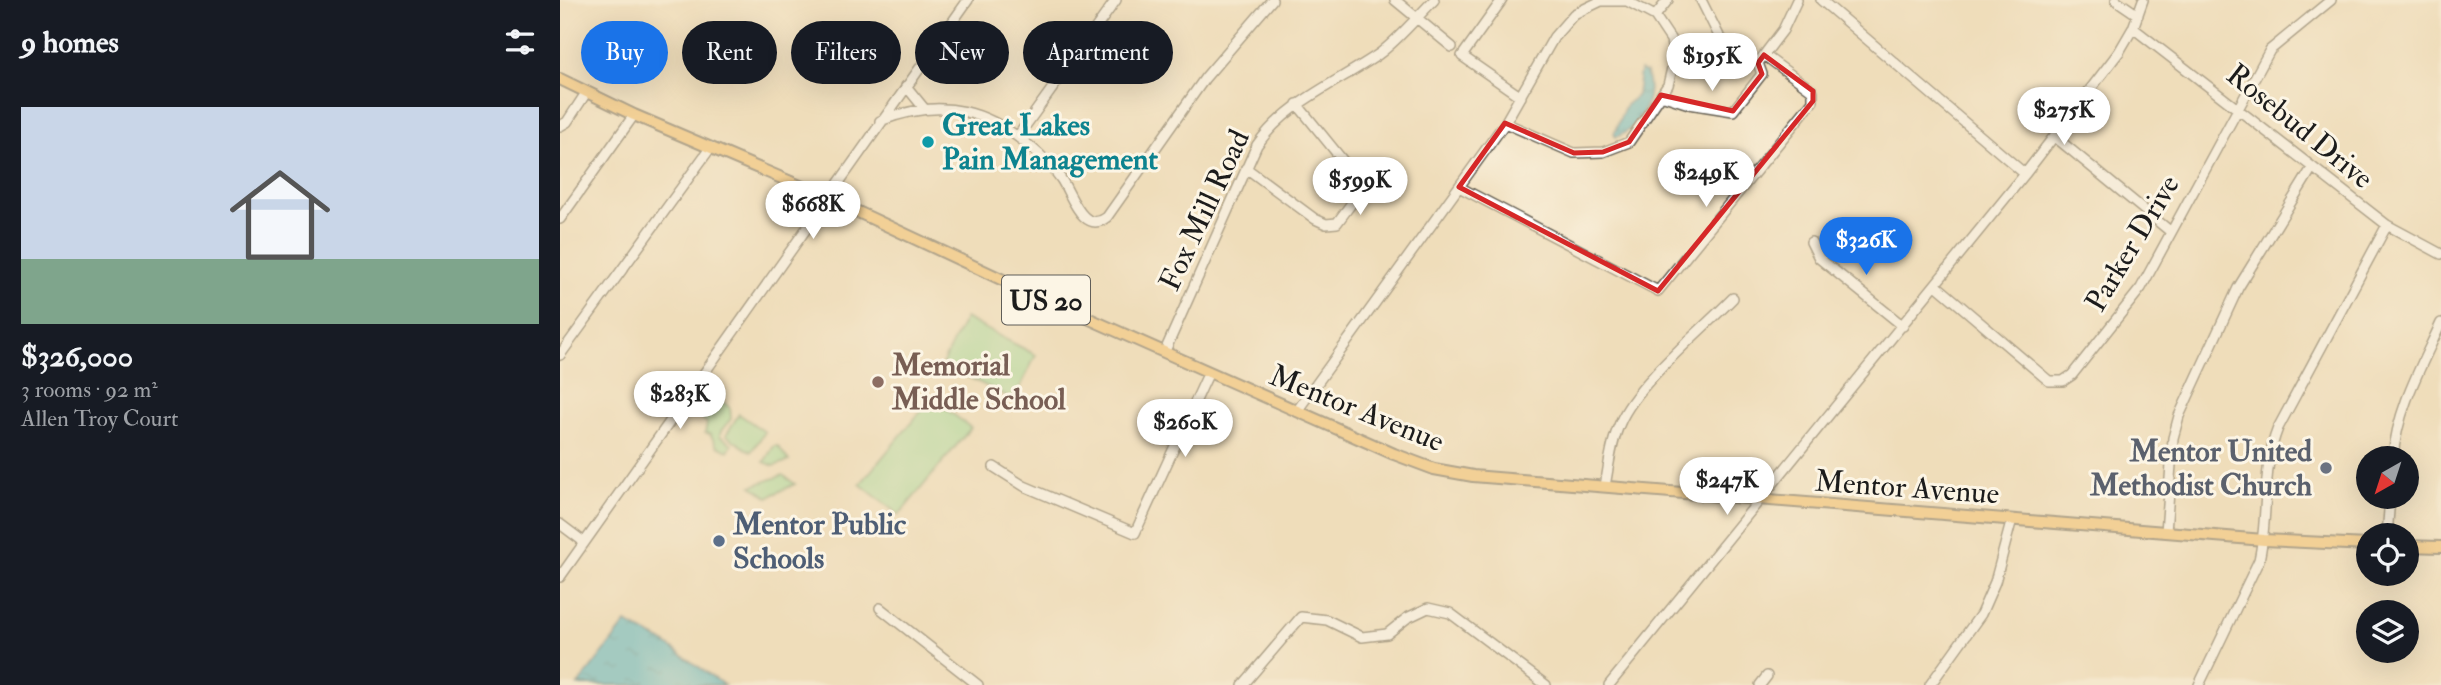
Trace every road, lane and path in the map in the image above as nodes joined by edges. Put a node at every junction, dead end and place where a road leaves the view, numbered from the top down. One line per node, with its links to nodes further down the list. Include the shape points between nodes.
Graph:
1 (968, 0): 21 (street)
2 (1116, 0): 32 (street)
3 (1272, 0): 32 (street, via 1205,78 1099,222 1085,218 1053,169)
4 (1395, 0): 16 (street)
5 (1434, 0): 16 (street, Fox Mill Road)
6 (1502, 0): 24 (street, via 1462,55)
7 (1668, 0): 15 (street)
8 (1701, 0): 19 (street, via 1720,38)
9 (1797, 0): 19 (street, via 1783,30)
10 (1821, 0): 37 (street)
11 (2116, 0): 14 (street)
12 (2143, 0): 14 (street)
13 (2331, 0): 26 (street, Parker Drive, via 2270,50)
14 (2138, 15): 17 (street)
15 (1655, 16): 23 (street, via 1671,40 1674,60); 24 (street, via 1627,1 1601,1 1574,14 1554,37)
16 (1416, 18): 18 (street); 25 (street, Fox Mill Road, via 1382,51)
17 (2133, 28): 26 (street, Rosebud Drive); 33 (street)
18 (1452, 47)
19 (1761, 59): 23 (street, via 1762,74 1733,111); 38 (street, via 1813,91 1813,101 1658,291)
20 (560, 79): 22 (main road, Mentor Avenue / US 20)
21 (906, 86): 27 (street); 29 (street)
22 (586, 93): 28 (main road, Mentor Avenue / US 20); 31 (street)
23 (1661, 95): 30 (street, via 1629,142 1603,152 1574,153)
24 (1521, 97): 30 (street)
25 (1297, 104): 35 (street, Fox Mill Road, via 1266,132); 35 (street, via 1360,183 1357,196 1337,223 1315,219)
26 (2237, 106): 36 (street, Rosebud Drive); 42 (street, Parker Drive)
27 (923, 107): 29 (street); 32 (street, via 969,112)
28 (634, 115): 34 (main road, Mentor Avenue / US 20); 40 (street)
29 (880, 121): 39 (street)
30 (1505, 123): 38 (street)
31 (560, 126)
32 (1018, 136)
33 (2054, 136): 37 (street); 42 (street)
34 (711, 147): 39 (main road, Mentor Avenue / US 20); 50 (street)
35 (1246, 168): 49 (street, Fox Mill Road)
36 (2312, 168): 41 (street, Rosebud Drive); 59 (street, via 2238,288 2179,416 2173,438)
37 (2025, 174): 45 (street)
38 (1459, 187): 52 (street)
39 (826, 197): 49 (main road, Mentor Avenue / US 20); 61 (street)
40 (560, 219)
41 (2387, 225): 44 (street, Rosebud Drive); 60 (street, via 2273,442)
42 (2172, 232): 45 (street, Parker Drive, via 2130,304 2063,381 2049,381 2037,372)
43 (1811, 243): 48 (street, via 1819,258)
44 (2441, 254)
45 (1936, 285): 48 (street)
46 (1733, 298): 55 (street, via 1625,412 1614,438)
47 (2441, 323): 53 (street, via 2402,408)
48 (1903, 326): 56 (street)
49 (1165, 351): 51 (main road, Mentor Avenue / US 20)
50 (560, 355)
51 (1209, 372): 52 (main road, Mentor Avenue / US 20); 54 (street, via 1135,533 1024,485)
52 (1297, 411): 55 (main road, Mentor Avenue / US 20, via 1433,469)
53 (2394, 446)
54 (994, 467)
55 (1605, 486): 56 (main road, Mentor Avenue / US 20)
56 (1760, 500): 57 (main road, Mentor Avenue / US 20); 71 (street)
57 (2012, 519): 59 (main road, Mentor Avenue / US 20); 73 (street, via 1996,582 1981,614)
58 (560, 524): 61 (street)
59 (2166, 532): 60 (main road, Mentor Avenue / US 20)
60 (2263, 540): 62 (main road, Mentor Avenue / US 20); 74 (street, via 2259,560)
61 (584, 542): 65 (street)
62 (2356, 544)
63 (2419, 546): 64 (main road)
64 (2441, 547)
65 (560, 577)
66 (880, 608): 68 (street)
67 (1767, 676): 72 (street)
68 (978, 685)
69 (1243, 685): 70 (street, via 1301,617 1327,620 1362,637 1387,634 1428,608 1450,613)
70 (1546, 685)
71 (1609, 685)
72 (1760, 685)
73 (1930, 685)
74 (2199, 685)

